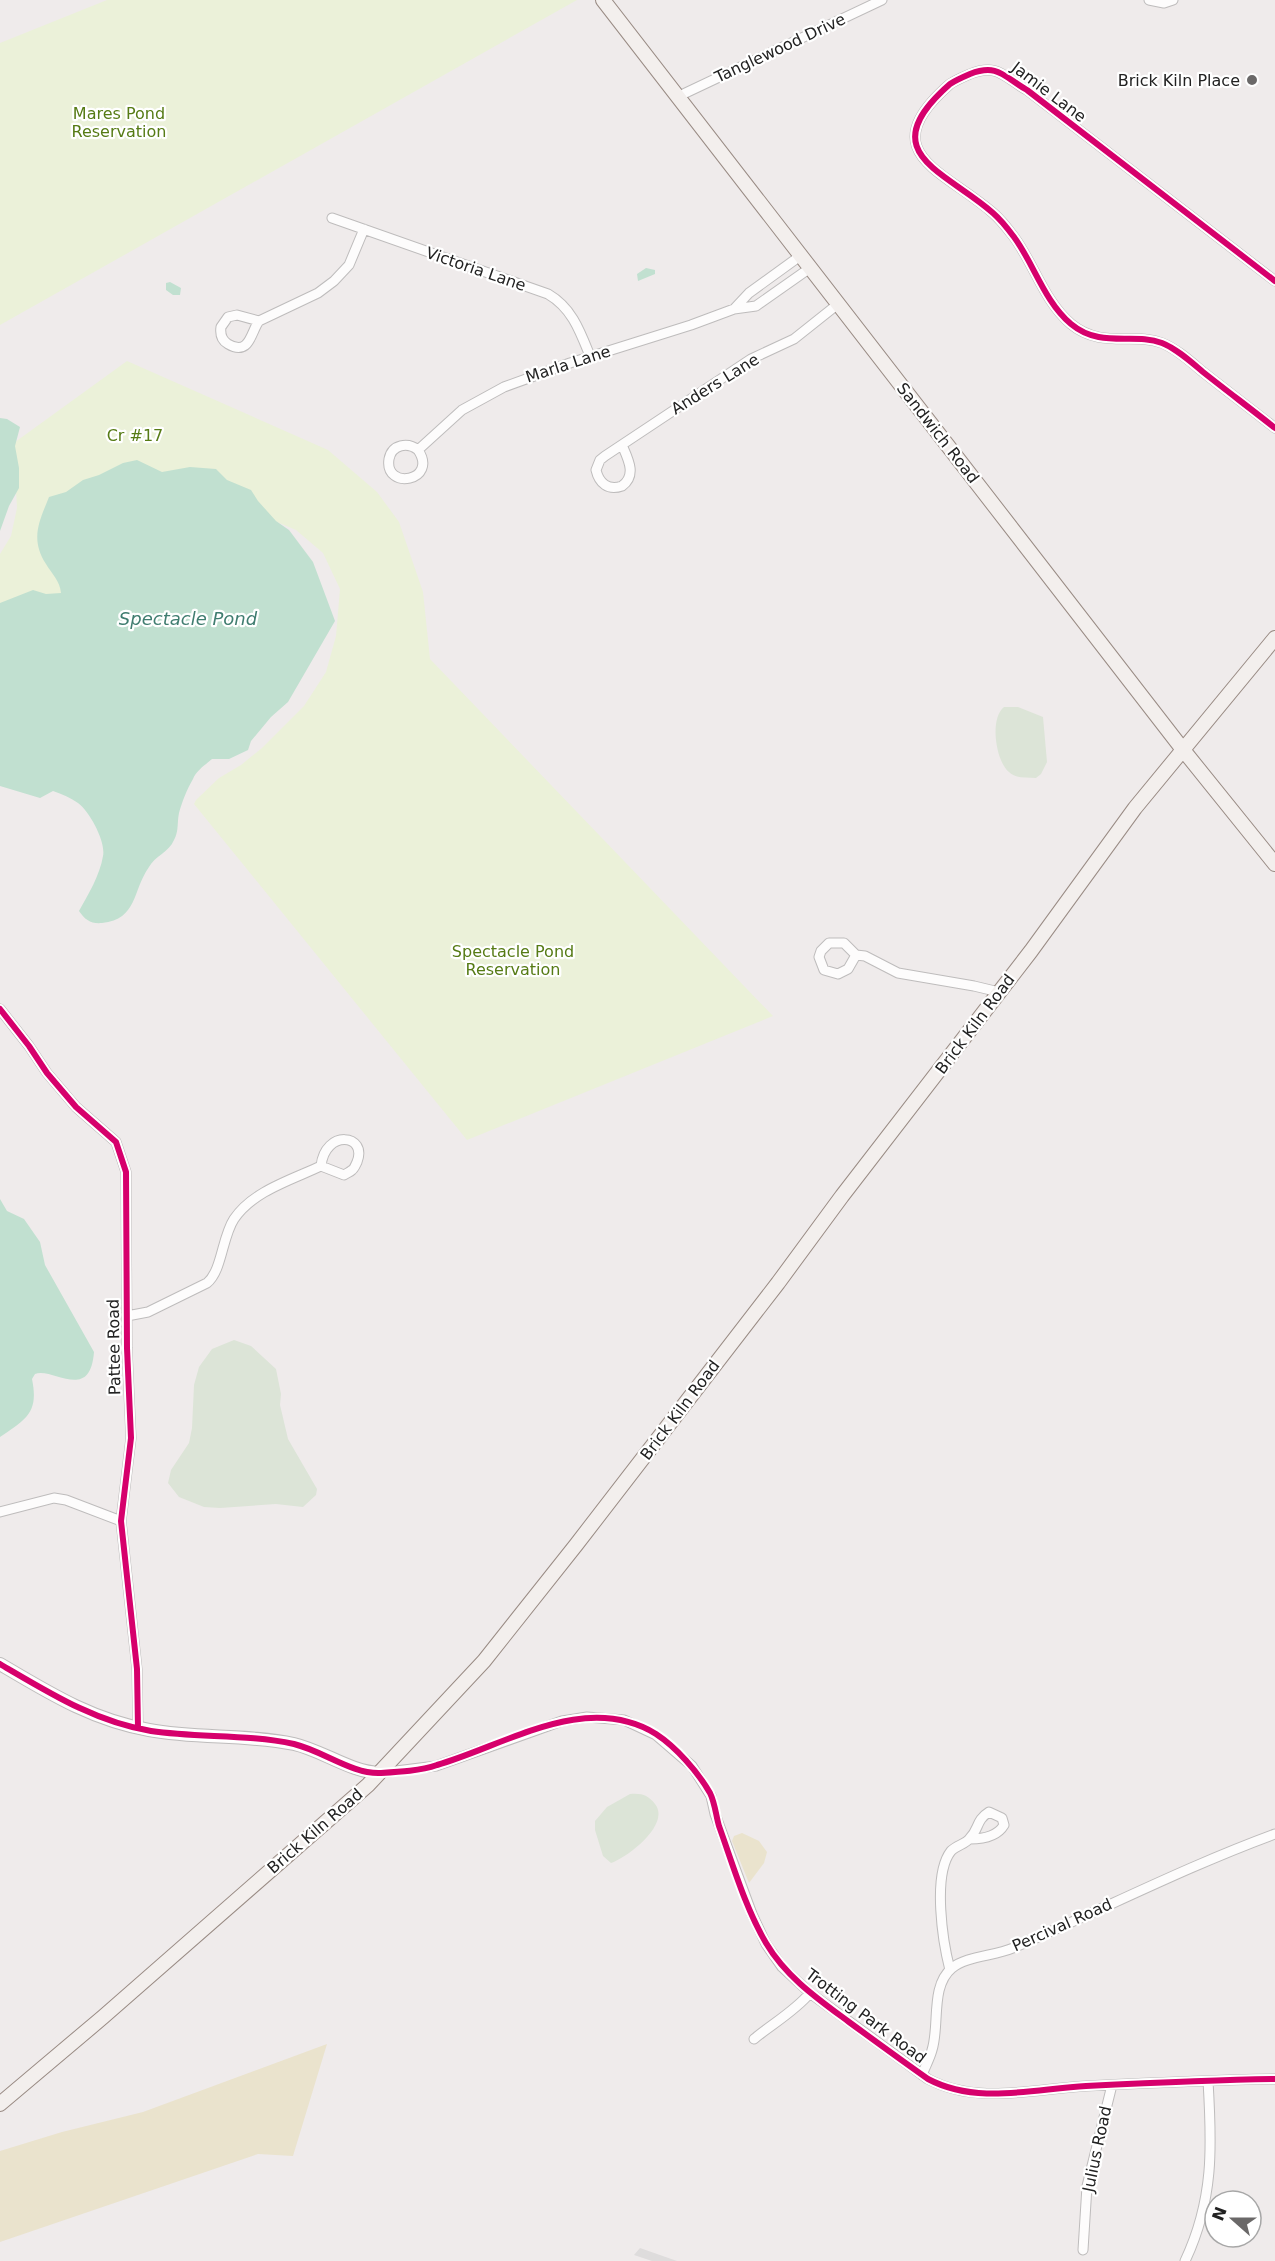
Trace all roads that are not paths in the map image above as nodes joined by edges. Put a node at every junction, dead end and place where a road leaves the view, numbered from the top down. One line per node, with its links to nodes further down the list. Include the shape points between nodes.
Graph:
1 (604, 0): 5 (main road, Sandwich Road)
2 (882, 0): 5 (street, Tanglewood Drive)
3 (1149, 0): 4 (street)
4 (1173, 0)
5 (677, 97): 8 (main road, Sandwich Road)
6 (332, 218): 7 (street, Victoria Lane)
7 (364, 229): 13 (street, via 349,265 334,282); 14 (street, Victoria Lane, via 557,300 576,322)
8 (800, 256): 9 (main road, Sandwich Road); 12 (street, Marla Lane, via 749,293)
9 (810, 268): 11 (main road, Sandwich Road); 12 (street, Marla Lane, via 756,306)
10 (1275, 281): 15 (street, Jamie Lane, via 997,71 983,69 954,81 924,110 916,125 917,144 926,162 994,214 1014,238 1050,300 1071,324 1091,336 1162,343)
11 (838, 304): 16 (street, Anders Lane, via 794,339 746,362); 19 (main road, Sandwich Road)
12 (734, 309): 14 (street, Marla Lane)
13 (259, 321)
14 (590, 356): 17 (street, Marla Lane, via 483,397 462,410)
15 (1275, 428)
16 (622, 445): 16 (street, Anders Lane, via 630,477 622,486 610,488 601,482 596,470 600,460)
17 (418, 450)
18 (1275, 638): 19 (main road, Brick Kiln Road)
19 (1184, 751): 20 (main road, Sandwich Road); 22 (main road, Brick Kiln Road, via 1135,808)
20 (1275, 864)
21 (856, 955): 22 (street, via 898,973)
22 (999, 992): 30 (main road, Brick Kiln Road, via 524,1611)
23 (0, 1009): 25 (street, Pattee Road, via 47,1073 116,1142 126,1172)
24 (321, 1166): 24 (street, via 327,1146 333,1142 347,1140 359,1147 353,1170 344,1175); 25 (street, via 252,1200 234,1220 213,1278 148,1312)
25 (127, 1316): 27 (street, Pattee Road, via 131,1438)
26 (0, 1512): 27 (street, via 54,1498)
27 (121, 1521): 29 (street, Pattee Road, via 137,1669)
28 (0, 1664): 29 (street, via 80,1709)
29 (138, 1728): 30 (street, via 295,1744 364,1773)
30 (380, 1773): 34 (street, Trotting Park Road, via 436,1766 562,1721 586,1717 624,1720 656,1735 692,1766 711,1796 733,1864 766,1944); 40 (main road, Brick Kiln Road)
31 (1275, 1834): 33 (street, Percival Road, via 1176,1874 1010,1950)
32 (970, 1839): 33 (street, via 951,1852 942,1881 941,1928)
33 (950, 1970): 36 (street, via 938,1994 933,2049)
34 (810, 1993): 35 (street, via 799,2006); 36 (street, Trotting Park Road)
35 (754, 2039)
36 (922, 2075): 39 (street, Trotting Park Road, via 943,2087 968,2093)
37 (1275, 2079): 38 (street, Trotting Park Road)
38 (1208, 2081): 39 (street, Trotting Park Road); 42 (street, via 1210,2173 1205,2205)
39 (1112, 2085): 41 (street, Julius Road, via 1087,2186)
40 (0, 2104)
41 (1083, 2250)
42 (1185, 2261)

